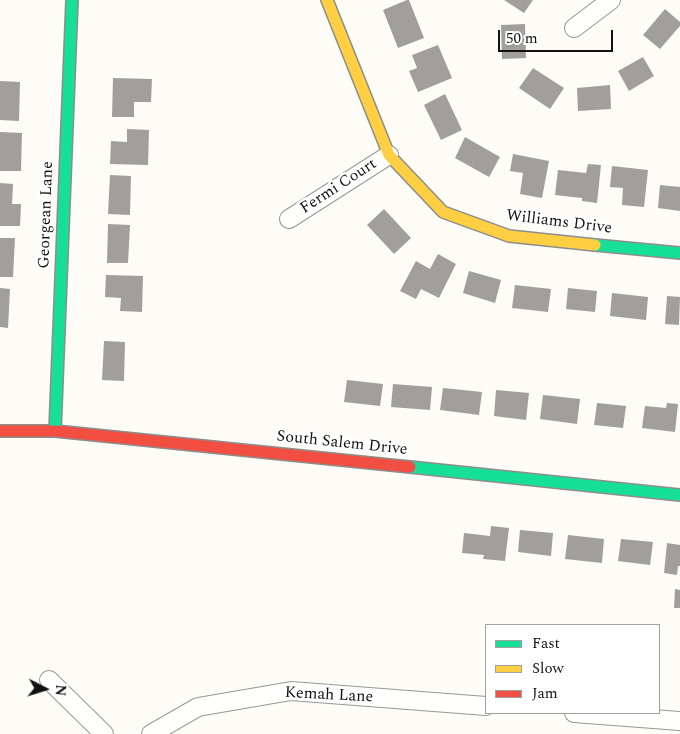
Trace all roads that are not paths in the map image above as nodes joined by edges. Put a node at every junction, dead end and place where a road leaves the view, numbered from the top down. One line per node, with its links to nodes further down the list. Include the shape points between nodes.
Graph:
1 (72, 0): 9 (street, Georgean Lane)
2 (327, 0): 5 (street, Williams Drive)
3 (611, 0): 4 (street)
4 (574, 28)
5 (389, 155): 6 (street, Fermi Court); 7 (street, Williams Drive, via 443,212 509,236)
6 (289, 219)
7 (680, 253)
8 (0, 431): 9 (street, South Salem Drive)
9 (55, 431): 10 (street, South Salem Drive)
10 (680, 496)
11 (49, 680): 15 (street)
12 (485, 706): 16 (street, Kemah Lane, via 291,691 198,707)
13 (587, 714): 14 (street)
14 (680, 721)
15 (104, 734)
16 (151, 734)

